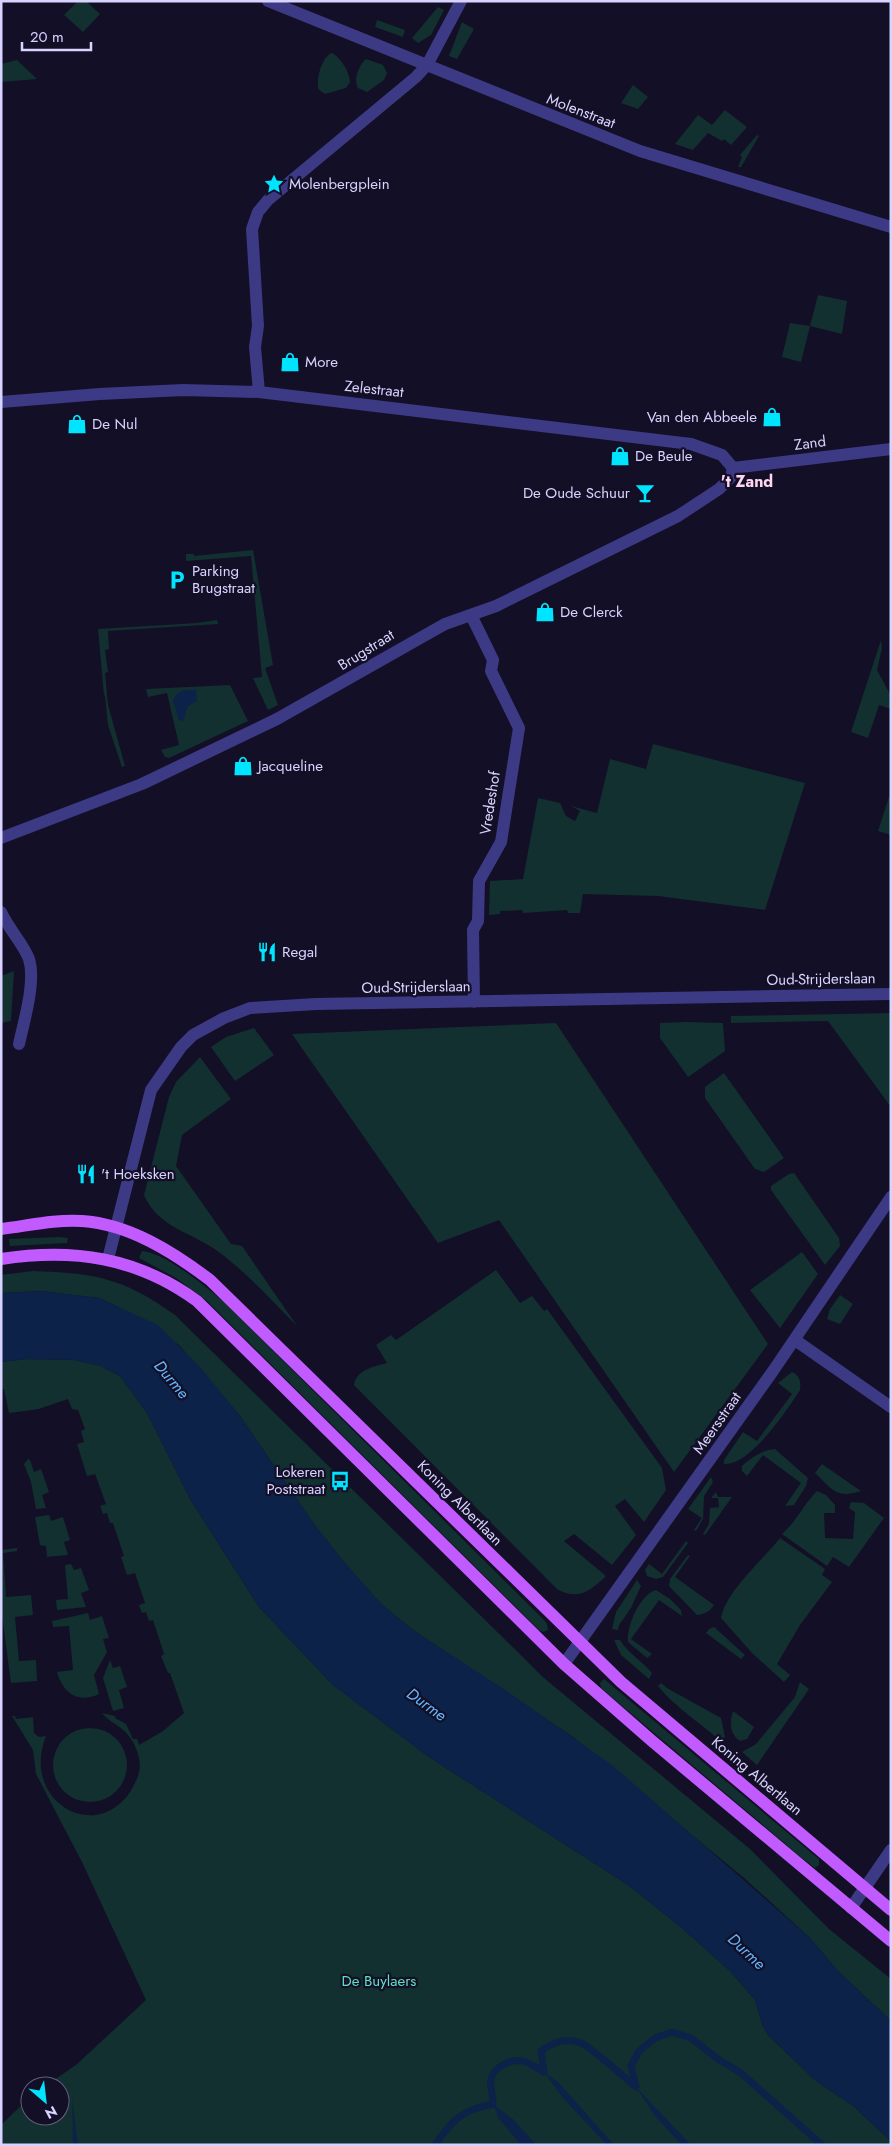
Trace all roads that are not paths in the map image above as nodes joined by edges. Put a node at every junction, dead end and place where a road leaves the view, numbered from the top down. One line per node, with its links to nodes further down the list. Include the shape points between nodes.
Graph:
1 (268, 1): 3 (street, Molenstraat)
2 (462, 1): 3 (street)
3 (427, 65): 4 (street, Molenstraat, via 640,151); 5 (street, via 258,212 252,229)
4 (891, 227)
5 (259, 392): 6 (street, Zelestraat, via 183,390); 8 (street, Zelestraat, via 691,444 722,455)
6 (1, 402)
7 (891, 449): 8 (street, Zand)
8 (733, 468): 9 (street, Brugstraat, via 731,477 719,489 678,516 496,606)
9 (471, 614): 10 (street, Brugstraat, via 428,632 303,705 164,773); 13 (street, Vredeshof, via 493,660 491,670 519,728 502,842 479,881 478,921 473,930)
10 (1, 838)
11 (1, 912): 14 (street, via 29,959 31,980)
12 (891, 994): 13 (street, Oud-Strijderslaan)
13 (474, 1002): 16 (street, Oud-Strijderslaan, via 250,1008 193,1035 151,1090)
14 (20, 1044)
15 (891, 1197): 20 (street, Meersstraat)
16 (117, 1227): 17 (main road, Koning Albertlaan, via 81,1221); 19 (street, Oud-Strijderslaan); 22 (main road, Koning Albertlaan, via 177,1257 221,1289)
17 (1, 1229)
18 (1, 1259): 19 (main road, via 78,1254)
19 (108, 1259): 23 (main road, via 166,1281 197,1301)
20 (795, 1340): 21 (street); 22 (street, Meersstraat)
21 (891, 1407)
22 (579, 1642): 23 (street, Meersstraat); 25 (main road, Koning Albertlaan, via 671,1725)
23 (564, 1664): 26 (main road)
24 (891, 1850): 25 (street)
25 (864, 1888): 26 (street); 27 (main road, Koning Albertlaan)
26 (851, 1908): 28 (main road)
27 (891, 1910)
28 (891, 1941)

